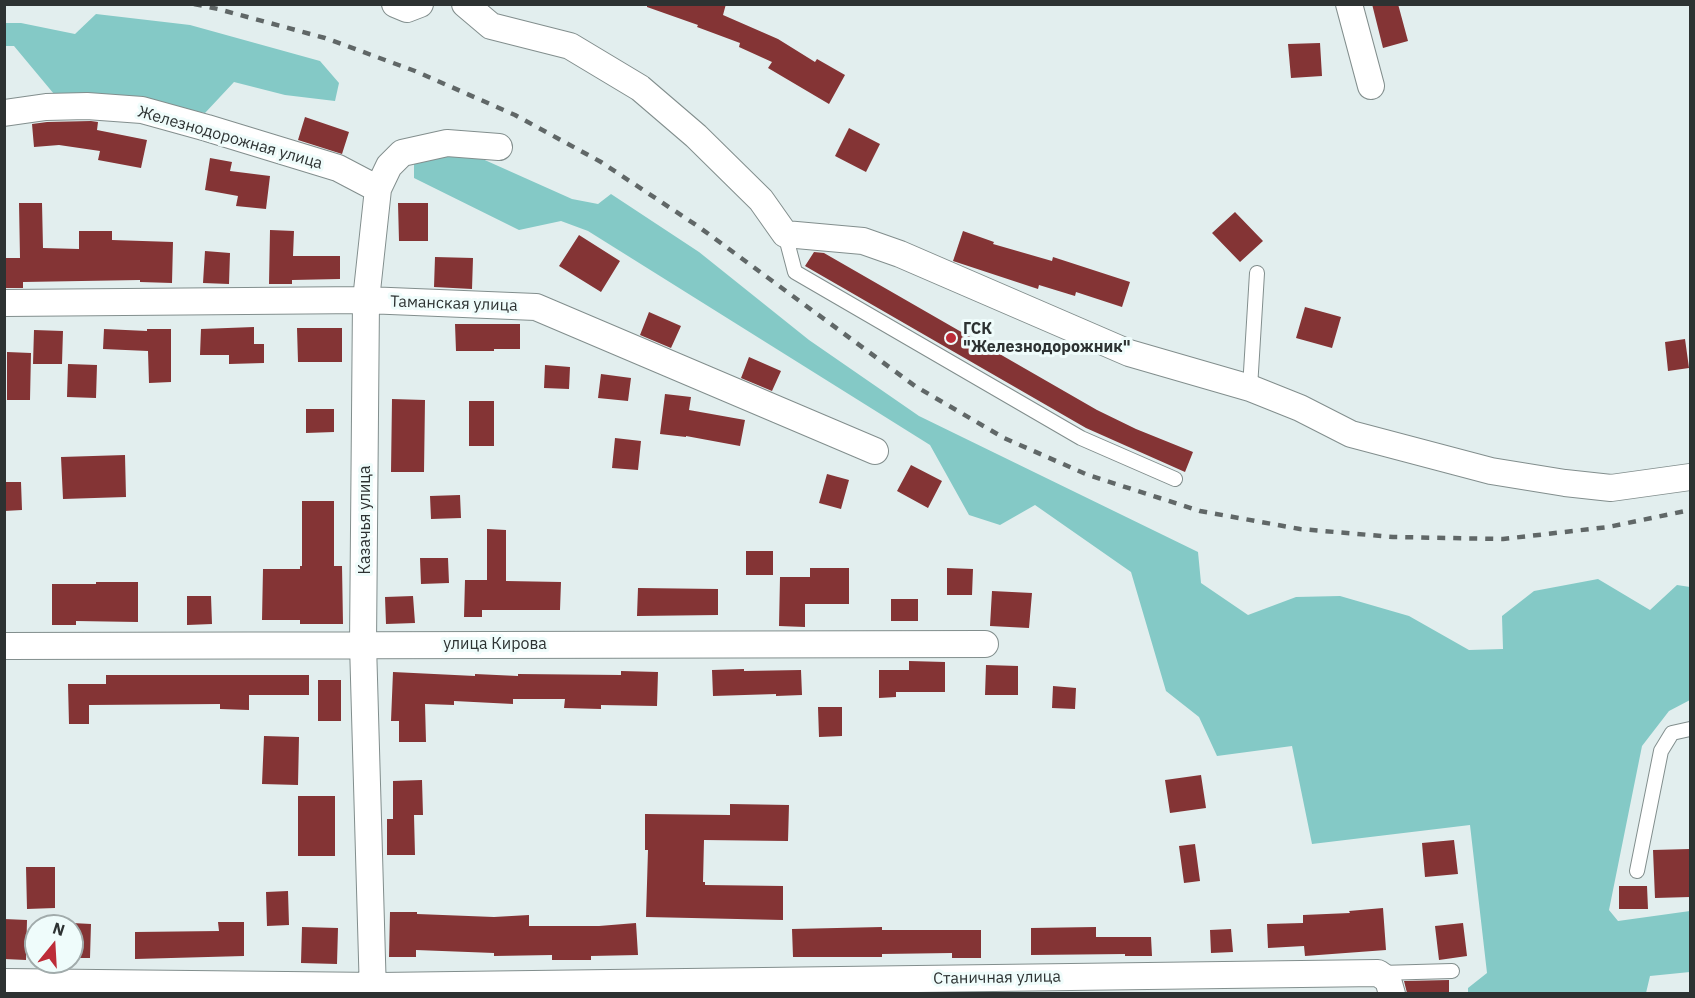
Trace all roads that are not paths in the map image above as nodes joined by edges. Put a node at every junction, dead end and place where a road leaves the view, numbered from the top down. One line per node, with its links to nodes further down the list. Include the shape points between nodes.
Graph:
1 (395, 4): 2 (street, via 407,9)
2 (420, 4)
3 (465, 4): 9 (street, via 491,26 570,46 640,88 761,200)
4 (1349, 4): 5 (street)
5 (1371, 86)
6 (4, 112): 8 (street, Железнодорожная улица, via 87,106 142,110 338,168)
7 (499, 147): 8 (street, Казачья улица, via 447,143 402,153 389,166)
8 (378, 189): 11 (street, Казачья улица)
9 (785, 234): 13 (street, via 863,241 1129,353); 16 (lane, via 795,272 1081,438)
10 (1257, 273): 13 (lane)
11 (366, 300): 12 (street, Таманская улица); 14 (street, Таманская улица, via 536,307); 17 (street, Казачья улица)
12 (4, 303)
13 (1250, 388): 15 (street, via 1350,434 1491,471 1611,488)
14 (875, 451)
15 (1690, 477)
16 (1174, 479)
17 (363, 644): 18 (street, улица Кирова); 19 (street, улица Кирова); 25 (street, Казачья улица)
18 (985, 644)
19 (4, 646)
20 (1690, 729): 21 (lane, via 1672,733 1661,751)
21 (1637, 871)
22 (1452, 971): 24 (lane)
23 (4, 982): 25 (street, Станичная улица)
24 (1385, 983): 25 (street, Станичная улица)
25 (373, 989)

